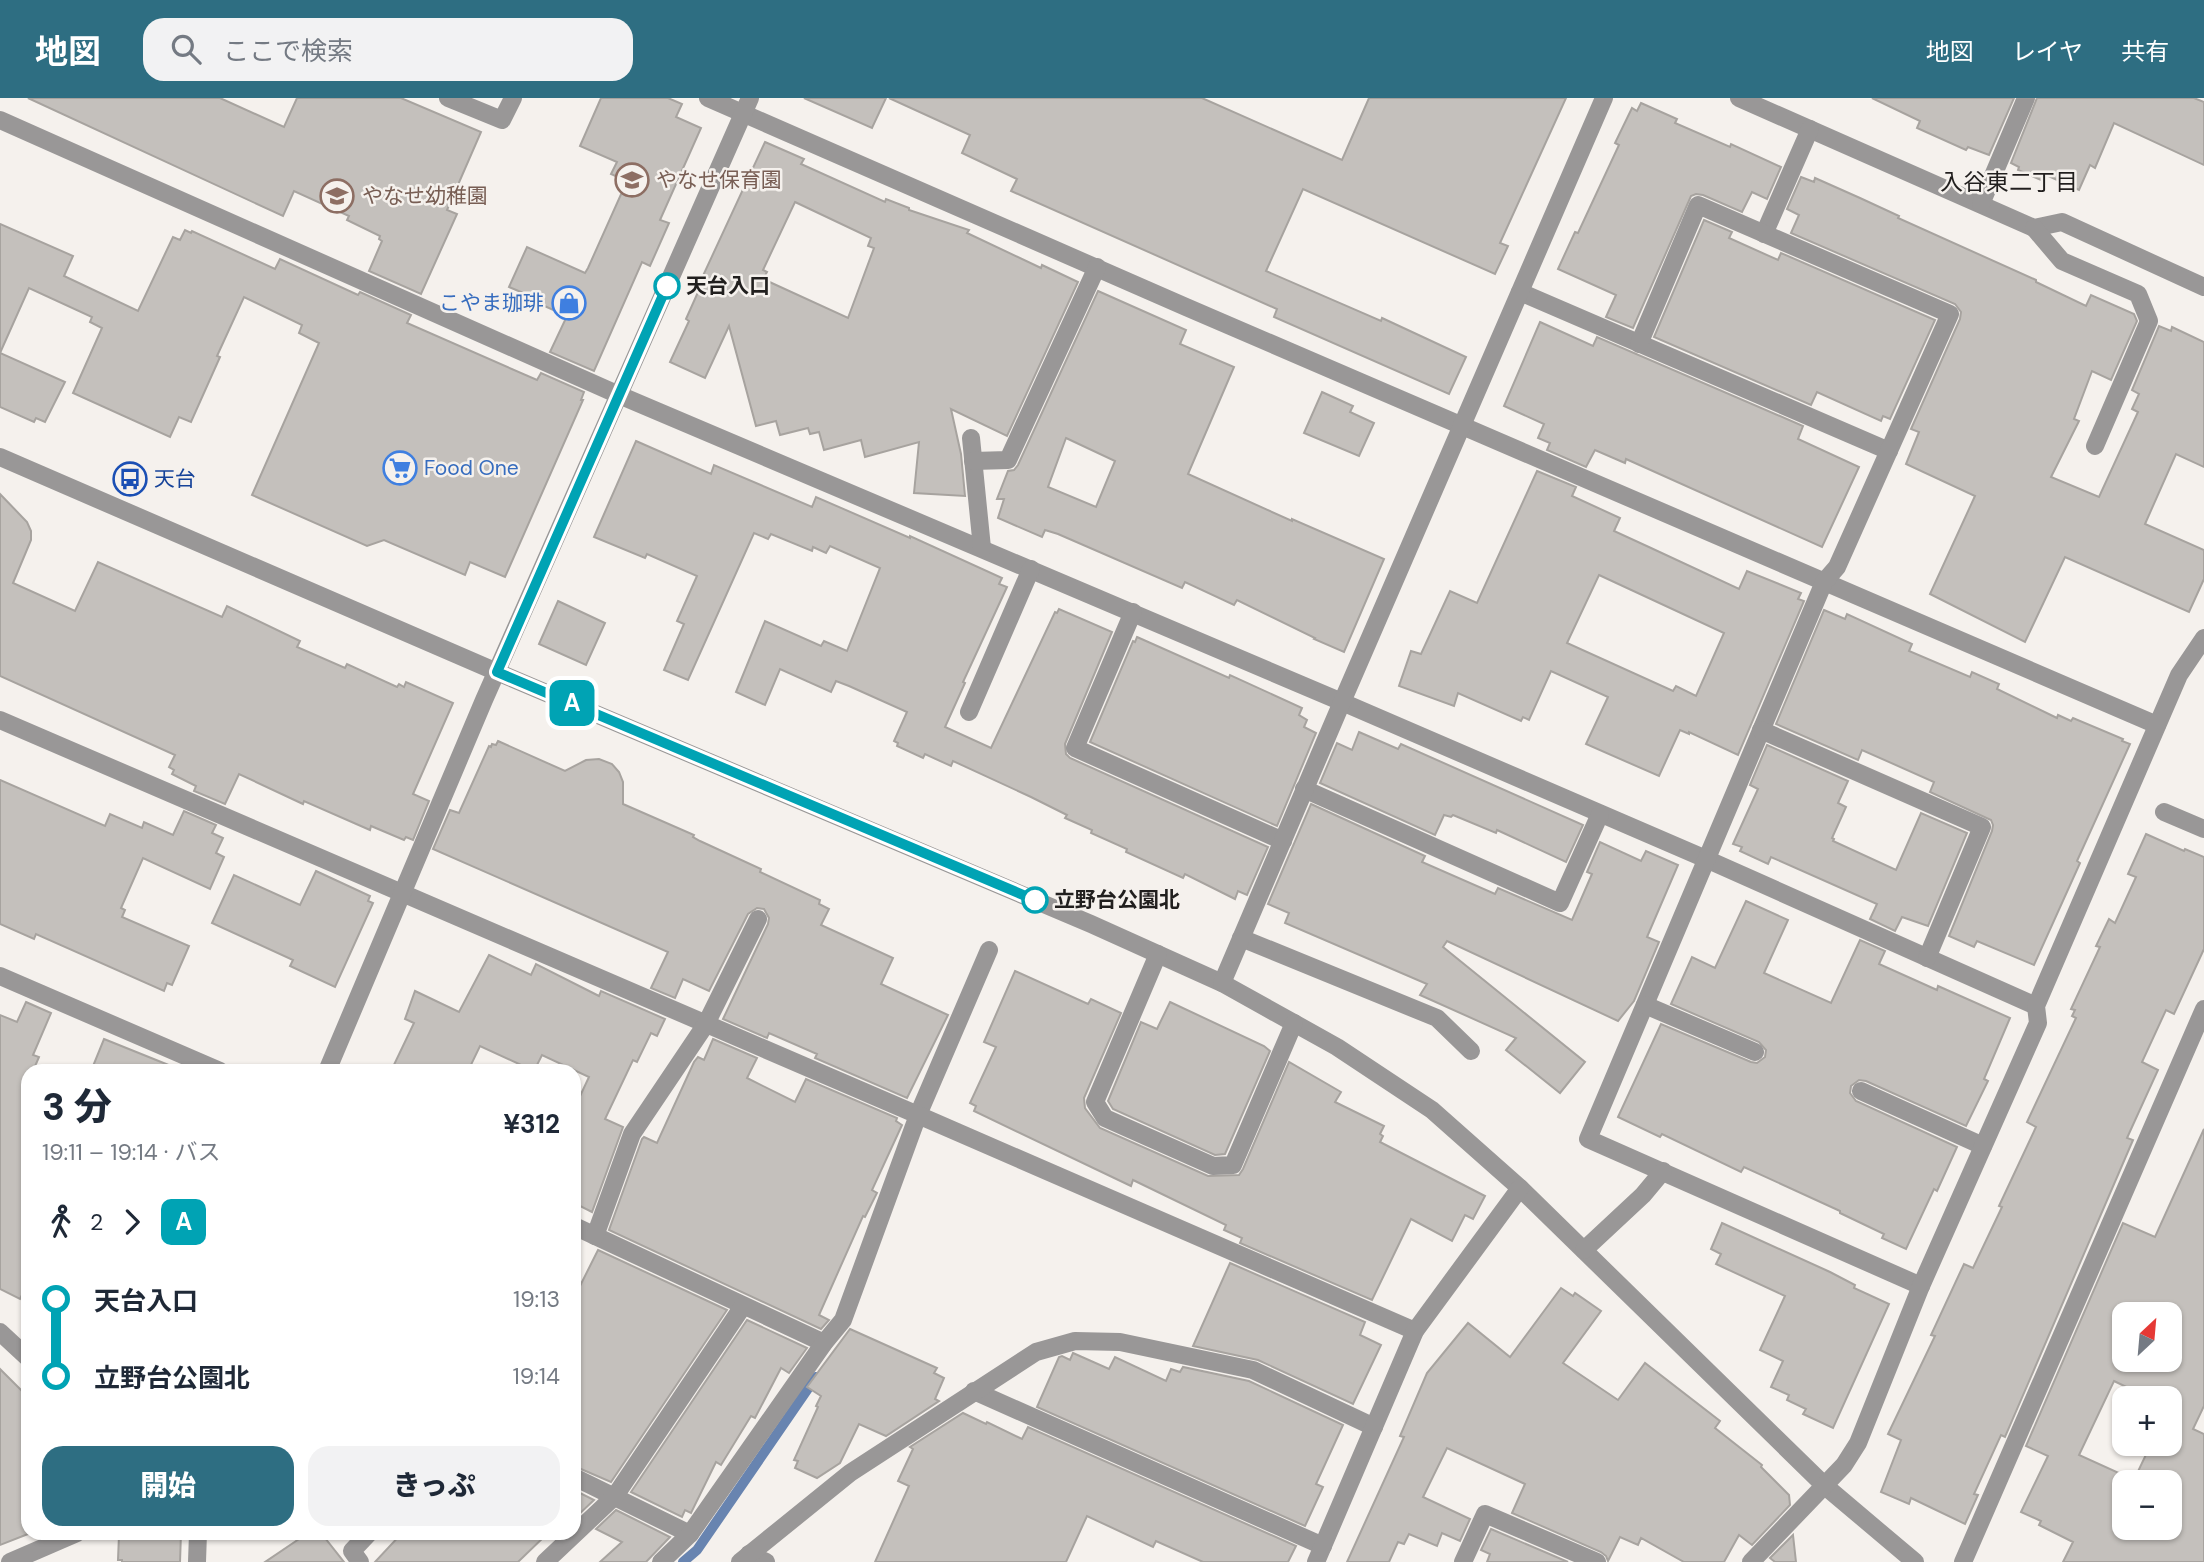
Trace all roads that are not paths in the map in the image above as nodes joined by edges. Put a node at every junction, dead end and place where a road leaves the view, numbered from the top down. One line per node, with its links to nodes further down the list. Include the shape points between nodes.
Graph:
1 (448, 98): 2 (street, via 502,120)
2 (513, 98)
3 (708, 98): 7 (street)
4 (1604, 98): 15 (street)
5 (1739, 98): 9 (street)
6 (2026, 98): 10 (street)
7 (747, 106): 13 (street); 17 (street)
8 (0, 120): 17 (street)
9 (1810, 129): 10 (street); 12 (street)
10 (1981, 204): 11 (street)
11 (2034, 228): 14 (street, via 2062,222); 20 (street, via 2063,261 2138,295 2149,321)
12 (1764, 234): 16 (street, via 1698,205); 21 (street, via 1950,314)
13 (1097, 267): 18 (street); 23 (street, via 1008,460)
14 (2204, 287)
15 (1520, 292): 16 (street); 18 (street)
16 (1639, 344): 21 (street)
17 (619, 395): 24 (street); 29 (street)
18 (1463, 426): 26 (street); 30 (street)
19 (971, 438): 23 (street)
20 (2095, 446)
21 (1889, 451): 26 (street, via 1837,567)
22 (0, 457): 29 (street)
23 (973, 461): 24 (street)
24 (982, 548): 25 (street)
25 (1031, 569): 27 (street); 31 (street)
26 (1824, 582): 33 (street); 34 (street)
27 (1133, 612): 30 (street); 39 (street, via 1075,748)
28 (2204, 638): 33 (street, via 2179,675)
29 (497, 672): 41 (street); 45 (street)
30 (1342, 702): 35 (street); 37 (street)
31 (969, 712)
32 (0, 720): 41 (street)
33 (2157, 725): 50 (street)
34 (1760, 730): 40 (street); 46 (street, via 1982,827)
35 (1304, 789): 37 (street, via 1560,903); 39 (street)
36 (2164, 812): 38 (street)
37 (1600, 814): 40 (street)
38 (2204, 829)
39 (1283, 841): 43 (street)
40 (1706, 859): 46 (street); 49 (street)
41 (401, 892): 53 (street); 57 (street)
42 (758, 919): 53 (street)
43 (1241, 938): 48 (street); 54 (street, via 1437,1018)
44 (989, 950): 59 (street)
45 (1158, 954): 48 (street); 52 (street, via 1095,1102 1105,1118 1213,1166 1233,1166)
46 (1927, 958): 50 (street)
47 (0, 976): 56 (street)
48 (1222, 983): 52 (street)
49 (1645, 1004): 55 (street); 61 (street, via 1588,1139)
50 (2036, 1006): 60 (street, via 2038,1023)
51 (2204, 1009): 95 (street)
52 (1294, 1023): 62 (street, via 1432,1110)
53 (706, 1024): 59 (street); 64 (street, via 632,1134)
54 (1471, 1051)
55 (1755, 1052)
56 (204, 1064)
57 (330, 1064)
58 (1861, 1091): 60 (street)
59 (918, 1115): 68 (street); 70 (street, via 843,1320)
60 (1983, 1146): 66 (street)
61 (1663, 1171): 65 (street); 66 (street)
62 (1520, 1188): 65 (street); 68 (street)
63 (581, 1230): 64 (street)
64 (594, 1236): 67 (street)
65 (1584, 1250): 75 (street)
66 (1921, 1286): 75 (street, via 1858,1443)
67 (744, 1306): 70 (street); 76 (street)
68 (1415, 1331): 73 (street)
69 (0, 1332): 71 (street)
70 (824, 1343): 78 (street)
71 (21, 1352)
72 (974, 1391): 73 (street, via 1036,1352 1075,1340 1120,1342 1253,1370); 83 (street); 84 (street, via 850,1473)
73 (1374, 1427): 83 (street)
74 (581, 1480): 76 (street)
75 (1825, 1486): 93 (street); 94 (street)
76 (615, 1496): 77 (street); 78 (street)
77 (581, 1528)
78 (690, 1534): 89 (street)
79 (61, 1540): 85 (street)
80 (198, 1540): 86 (street)
81 (362, 1540): 87 (street, via 352,1551)
82 (568, 1540): 88 (street)
83 (1319, 1554)
84 (744, 1558): 90 (street)
85 (10, 1562)
86 (197, 1562)
87 (360, 1562)
88 (545, 1562)
89 (662, 1562)
90 (766, 1562)
91 (1463, 1562): 92 (street, via 1485,1514)
92 (1597, 1562)
93 (1751, 1562)
94 (1915, 1562)
95 (1963, 1562)

